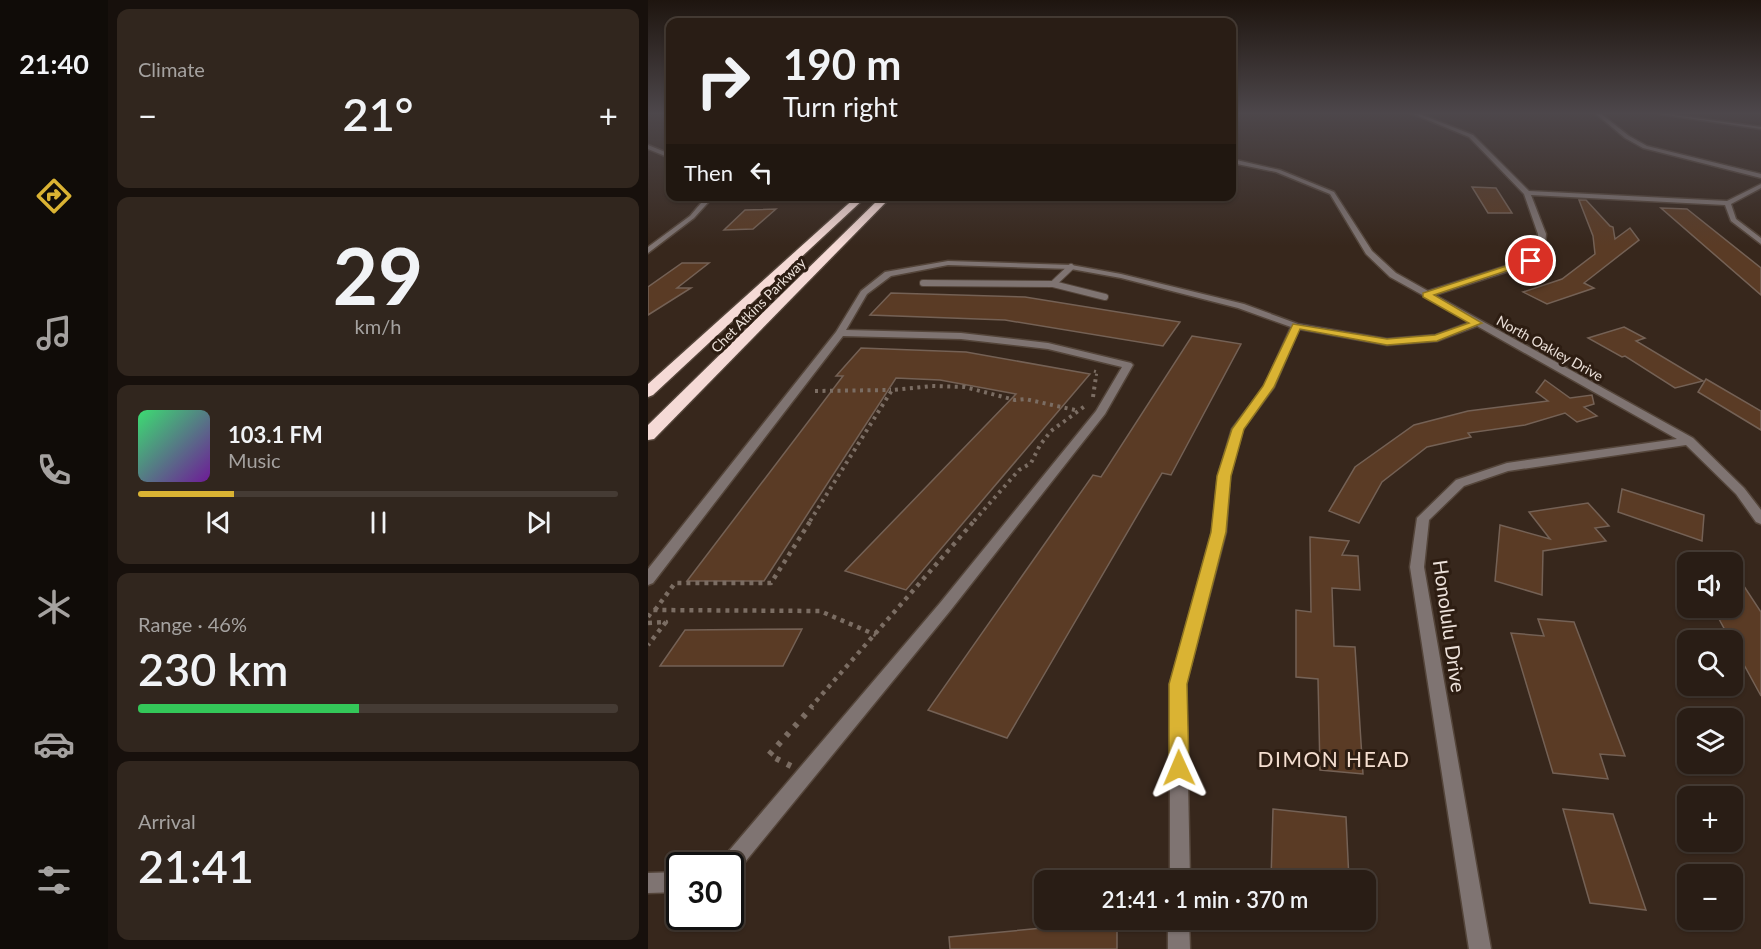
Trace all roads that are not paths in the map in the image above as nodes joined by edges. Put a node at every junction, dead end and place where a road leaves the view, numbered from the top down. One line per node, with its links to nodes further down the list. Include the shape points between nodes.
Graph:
1 (1492, 157): 6 (street)
2 (1686, 157): 4 (street)
3 (1236, 162): 16 (street, North Oakley Drive, via 1278,171 1332,193 1369,252 1393,275)
4 (1761, 176)
5 (1761, 186): 10 (street)
6 (1527, 193): 10 (street); 16 (street, via 1542,234 1541,253 1531,261)
7 (706, 201): 12 (street)
8 (858, 201): 21 (highway, Chet Atkins Parkway)
9 (883, 201): 22 (highway, Chet Atkins Parkway)
10 (1728, 203): 11 (street, via 1733,220)
11 (1761, 242)
12 (648, 251)
13 (1071, 267): 15 (lane); 19 (street, via 1242,306); 20 (street, via 948,263 888,274 864,293)
14 (923, 283): 15 (lane)
15 (1053, 284): 17 (lane)
16 (1426, 295): 18 (street, North Oakley Drive)
17 (1105, 297)
18 (1477, 323): 19 (street, via 1437,338 1387,342); 23 (street, North Oakley Drive)
19 (1296, 326): 27 (street, via 1269,387 1238,429 1224,476 1219,532 1178,684)
20 (840, 333): 25 (street); 26 (street, via 961,336 1048,346 1128,364 1101,412)
21 (648, 392)
22 (648, 435)
23 (1689, 441): 24 (street, North Oakley Drive, via 1740,490); 32 (street, Honolulu Drive, via 1507,466 1460,483 1423,518 1417,567)
24 (1761, 519)
25 (648, 579)
26 (741, 852)
27 (1179, 870)
28 (666, 883): 29 (street)
29 (648, 884)
30 (1179, 930): 31 (street)
31 (1179, 949)
32 (1480, 949)

